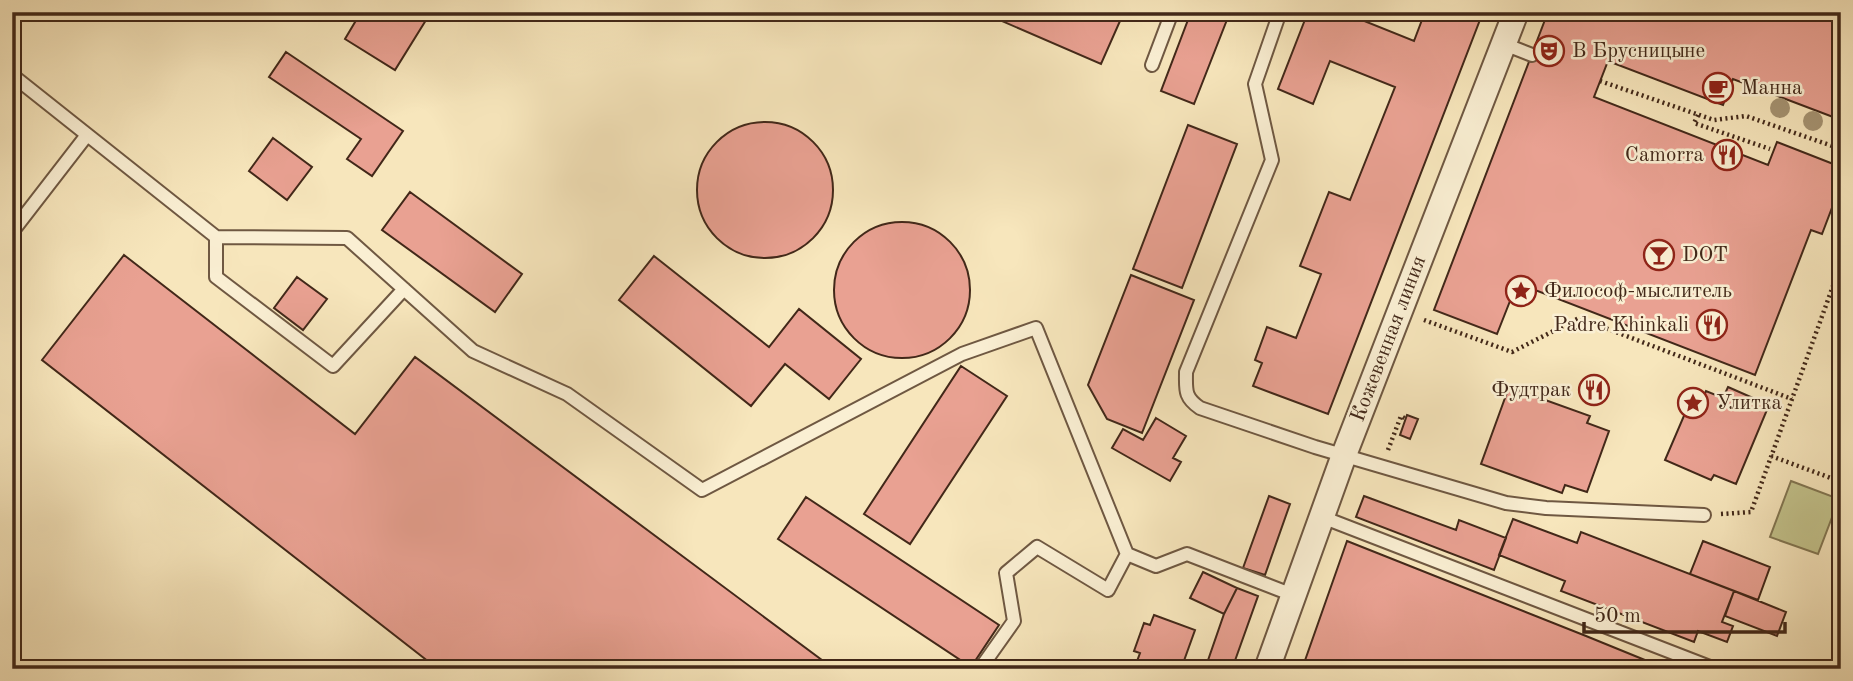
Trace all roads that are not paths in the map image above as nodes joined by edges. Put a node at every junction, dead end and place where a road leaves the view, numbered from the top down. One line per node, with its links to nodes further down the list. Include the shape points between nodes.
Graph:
1 (1172, 12): 6 (lane)
2 (1280, 12): 12 (lane, via 1255,84 1272,160 1186,372 1186,389 1189,400 1200,408)
3 (1516, 12): 4 (street, Кожевенная линия)
4 (1504, 44): 5 (lane); 12 (street, Кожевенная линия)
5 (1532, 55)
6 (1152, 65)
7 (12, 75): 8 (lane)
8 (87, 135): 9 (lane); 10 (lane)
9 (12, 232)
10 (216, 237): 11 (lane, via 347,238); 11 (lane, via 216,277 333,366)
11 (404, 289): 15 (lane, via 473,351 567,394 702,490 962,354 1036,328)
12 (1344, 455): 13 (lane, via 1506,503); 14 (street, Кожевенная линия)
13 (1704, 514)
14 (1322, 517): 16 (street, Кожевенная линия); 19 (lane)
15 (1127, 554): 16 (lane, via 1156,566 1187,554); 17 (lane, via 1108,590 1037,547 1006,573 1014,621)
16 (1293, 595): 18 (street, Кожевенная линия)
17 (980, 669)
18 (1268, 669)
19 (1715, 669)

